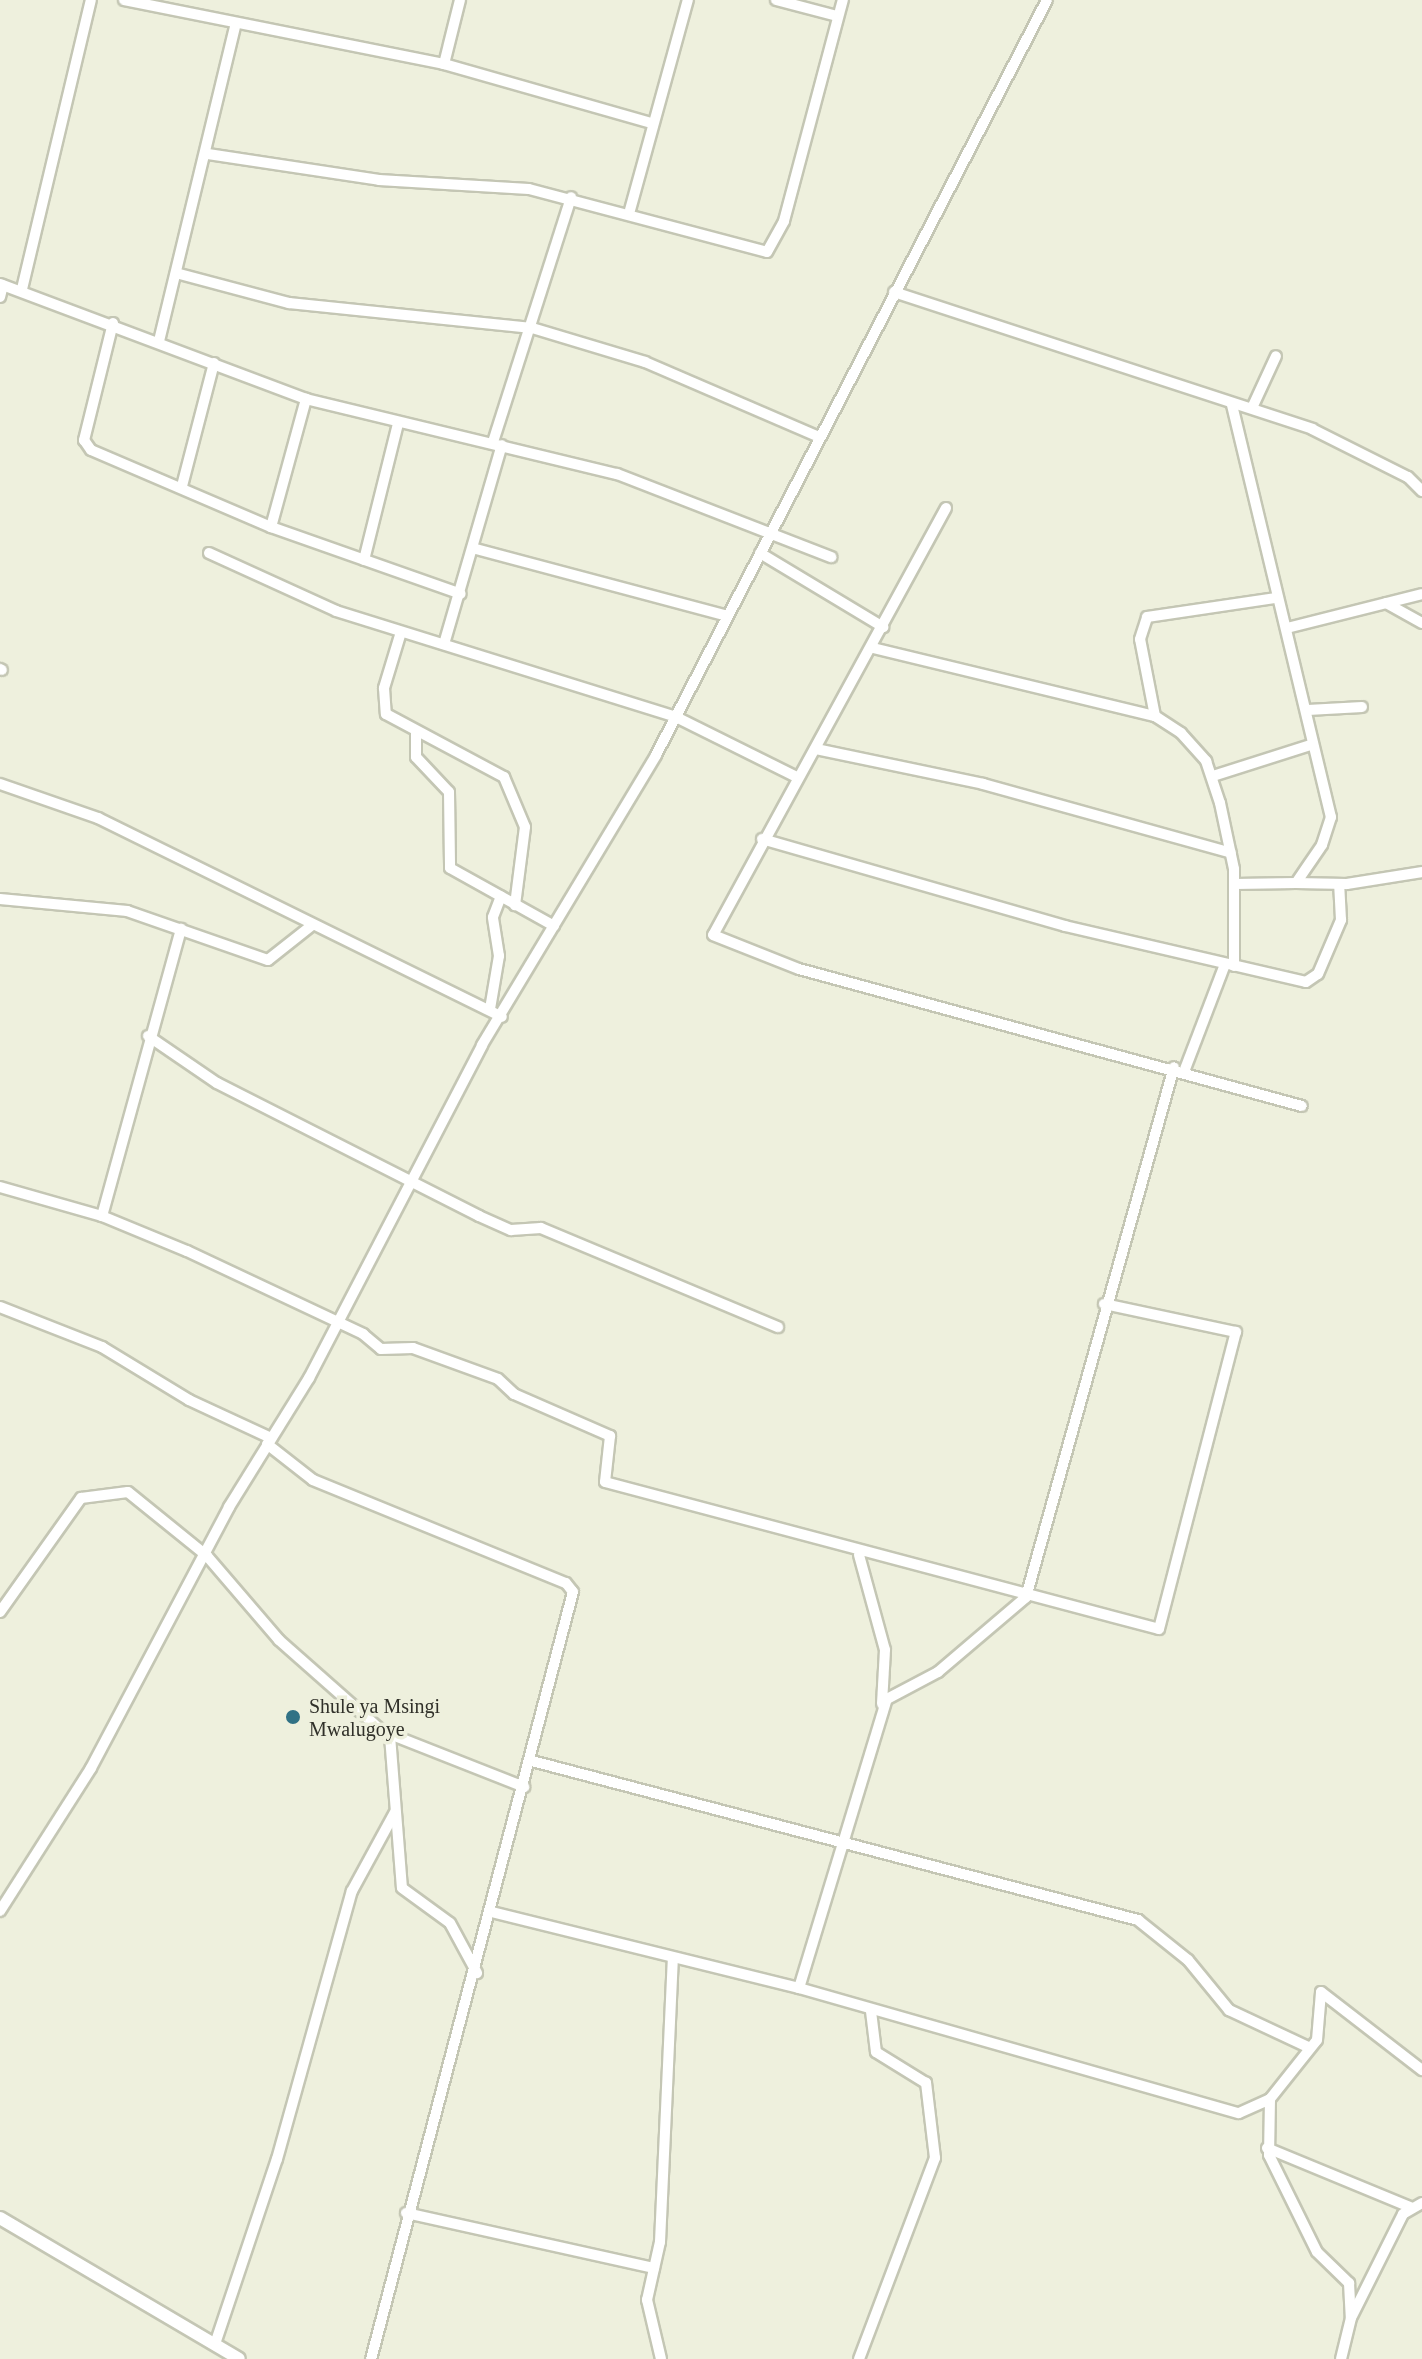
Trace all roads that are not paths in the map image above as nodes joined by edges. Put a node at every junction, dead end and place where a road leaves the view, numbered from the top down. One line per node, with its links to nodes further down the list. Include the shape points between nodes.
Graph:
1 (91, 0): 18 (street)
2 (124, 0): 8 (street)
3 (460, 0): 11 (street)
4 (688, 0): 12 (street)
5 (776, 0): 9 (street)
6 (843, 0): 9 (street)
7 (1047, 0): 19 (street)
8 (162, 4): 10 (street)
9 (837, 16): 15 (street, via 772,249 759,252)
10 (236, 23): 11 (street); 13 (street)
11 (444, 64): 12 (street)
12 (651, 123): 15 (street)
13 (208, 154): 14 (street); 16 (street)
14 (571, 197): 15 (street); 22 (street)
15 (630, 210)
16 (176, 273): 22 (street, via 289,303); 23 (street)
17 (2, 284): 18 (street); 20 (street)
18 (22, 289): 21 (street)
19 (894, 292): 27 (street); 30 (street)
20 (0, 297)
21 (113, 323): 23 (street); 32 (street, via 84,440 91,450)
22 (532, 328): 30 (street, via 645,362); 31 (street)
23 (159, 341): 25 (street)
24 (1276, 356): 28 (street)
25 (214, 363): 26 (street); 32 (street)
26 (306, 399): 29 (street); 35 (street)
27 (1232, 405): 28 (street); 44 (street)
28 (1252, 408): 33 (street)
29 (398, 424): 31 (street); 41 (street)
30 (819, 437): 36 (street)
31 (498, 444): 36 (street, via 617,474); 37 (street)
32 (182, 486): 35 (street)
33 (1420, 486)
34 (946, 508): 48 (street)
35 (271, 527): 41 (street)
36 (771, 532): 39 (street); 40 (street)
37 (476, 549): 42 (street); 46 (street)
38 (209, 553): 50 (street)
39 (760, 553): 46 (street); 48 (street)
40 (831, 557)
41 (364, 560): 42 (street)
42 (461, 594): 51 (street)
43 (1422, 594): 45 (street)
44 (1275, 598): 49 (street); 56 (street, via 1147,617 1140,639)
45 (1386, 603): 47 (street); 49 (street)
46 (727, 616): 55 (street)
47 (1422, 623)
48 (883, 627): 52 (street)
49 (1287, 628): 54 (street)
50 (401, 632): 51 (street); 57 (street, via 383,700 390,720)
51 (444, 644): 55 (street)
52 (873, 648): 56 (street); 59 (street)
53 (1362, 707): 54 (street)
54 (1308, 710): 58 (street)
55 (674, 716): 61 (street); 73 (street)
56 (1155, 716): 60 (street, via 1194,745)
57 (416, 732): 69 (street, via 416,757 449,792 448,864); 71 (street, via 504,777 525,827)
58 (1311, 745): 60 (street); 66 (street, via 1330,822)
59 (816, 749): 61 (street); 64 (street, via 983,784)
60 (1213, 776): 64 (street)
61 (797, 777): 63 (street)
62 (0, 784): 72 (street, via 98,818)
63 (762, 839): 75 (street); 79 (street, via 714,923 718,939 799,969)
64 (1231, 853): 67 (street)
65 (1422, 872): 68 (street)
66 (1296, 883): 67 (street); 68 (street)
67 (1235, 884): 75 (street)
68 (1339, 884): 75 (street, via 1341,920 1315,978)
69 (501, 896): 71 (street); 76 (street, via 493,917 499,956)
70 (0, 899): 74 (street, via 89,904)
71 (515, 905): 73 (street)
72 (311, 926): 74 (street, via 268,960); 76 (street)
73 (554, 926): 77 (street)
74 (181, 929): 78 (street)
75 (1230, 965): 79 (street)
76 (490, 1009): 77 (street)
77 (502, 1017): 81 (street)
78 (148, 1036): 81 (street, via 217,1083); 83 (street)
79 (1180, 1068): 80 (street); 84 (street)
80 (1302, 1106)
81 (413, 1181): 86 (street); 87 (street, via 509,1230 541,1228)
82 (0, 1187): 83 (street)
83 (102, 1216): 86 (street)
84 (1104, 1304): 91 (street); 91 (street, via 1236,1332 1163,1626)
85 (0, 1307): 88 (street, via 102,1347)
86 (338, 1323): 88 (street); 89 (street, via 381,1349 409,1347 462,1362 608,1434 605,1482)
87 (778, 1327)
88 (269, 1441): 90 (street); 95 (street, via 313,1480 571,1587)
89 (859, 1555): 91 (street); 93 (street, via 885,1650)
90 (207, 1556): 92 (street, via 128,1492 90,1493); 94 (street, via 279,1640); 99 (street, via 91,1768)
91 (1026, 1597): 93 (street, via 938,1672 891,1695)
92 (0, 1612)
93 (882, 1710): 98 (street)
94 (390, 1736): 96 (street); 97 (street)
95 (532, 1761): 96 (street); 98 (street)
96 (524, 1787): 100 (street)
97 (395, 1812): 102 (street, via 402,1888 450,1923); 115 (street, via 356,1882)
98 (848, 1841): 103 (street); 105 (street, via 1146,1923 1229,2010)
99 (0, 1911)
100 (492, 1912): 101 (street); 102 (street)
101 (673, 1958): 103 (street); 113 (street)
102 (477, 1973): 111 (street)
103 (799, 1988): 104 (street)
104 (871, 2011): 107 (street, via 1166,2098 1239,2113); 119 (street, via 876,2052 926,2083 935,2158)
105 (1310, 2048): 106 (street, via 1321,2029 1321,1992); 107 (street)
106 (1422, 2070)
107 (1270, 2099): 108 (street)
108 (1267, 2148): 110 (street); 114 (street, via 1317,2252 1347,2277)
109 (1422, 2203): 110 (street)
110 (1410, 2207): 114 (street)
111 (406, 2213): 113 (street); 117 (street)
112 (0, 2218): 115 (street)
113 (654, 2268): 118 (street, via 647,2303)
114 (1351, 2318): 120 (street)
115 (215, 2344): 116 (street)
116 (239, 2359)
117 (371, 2359)
118 (661, 2359)
119 (859, 2359)
120 (1341, 2359)

